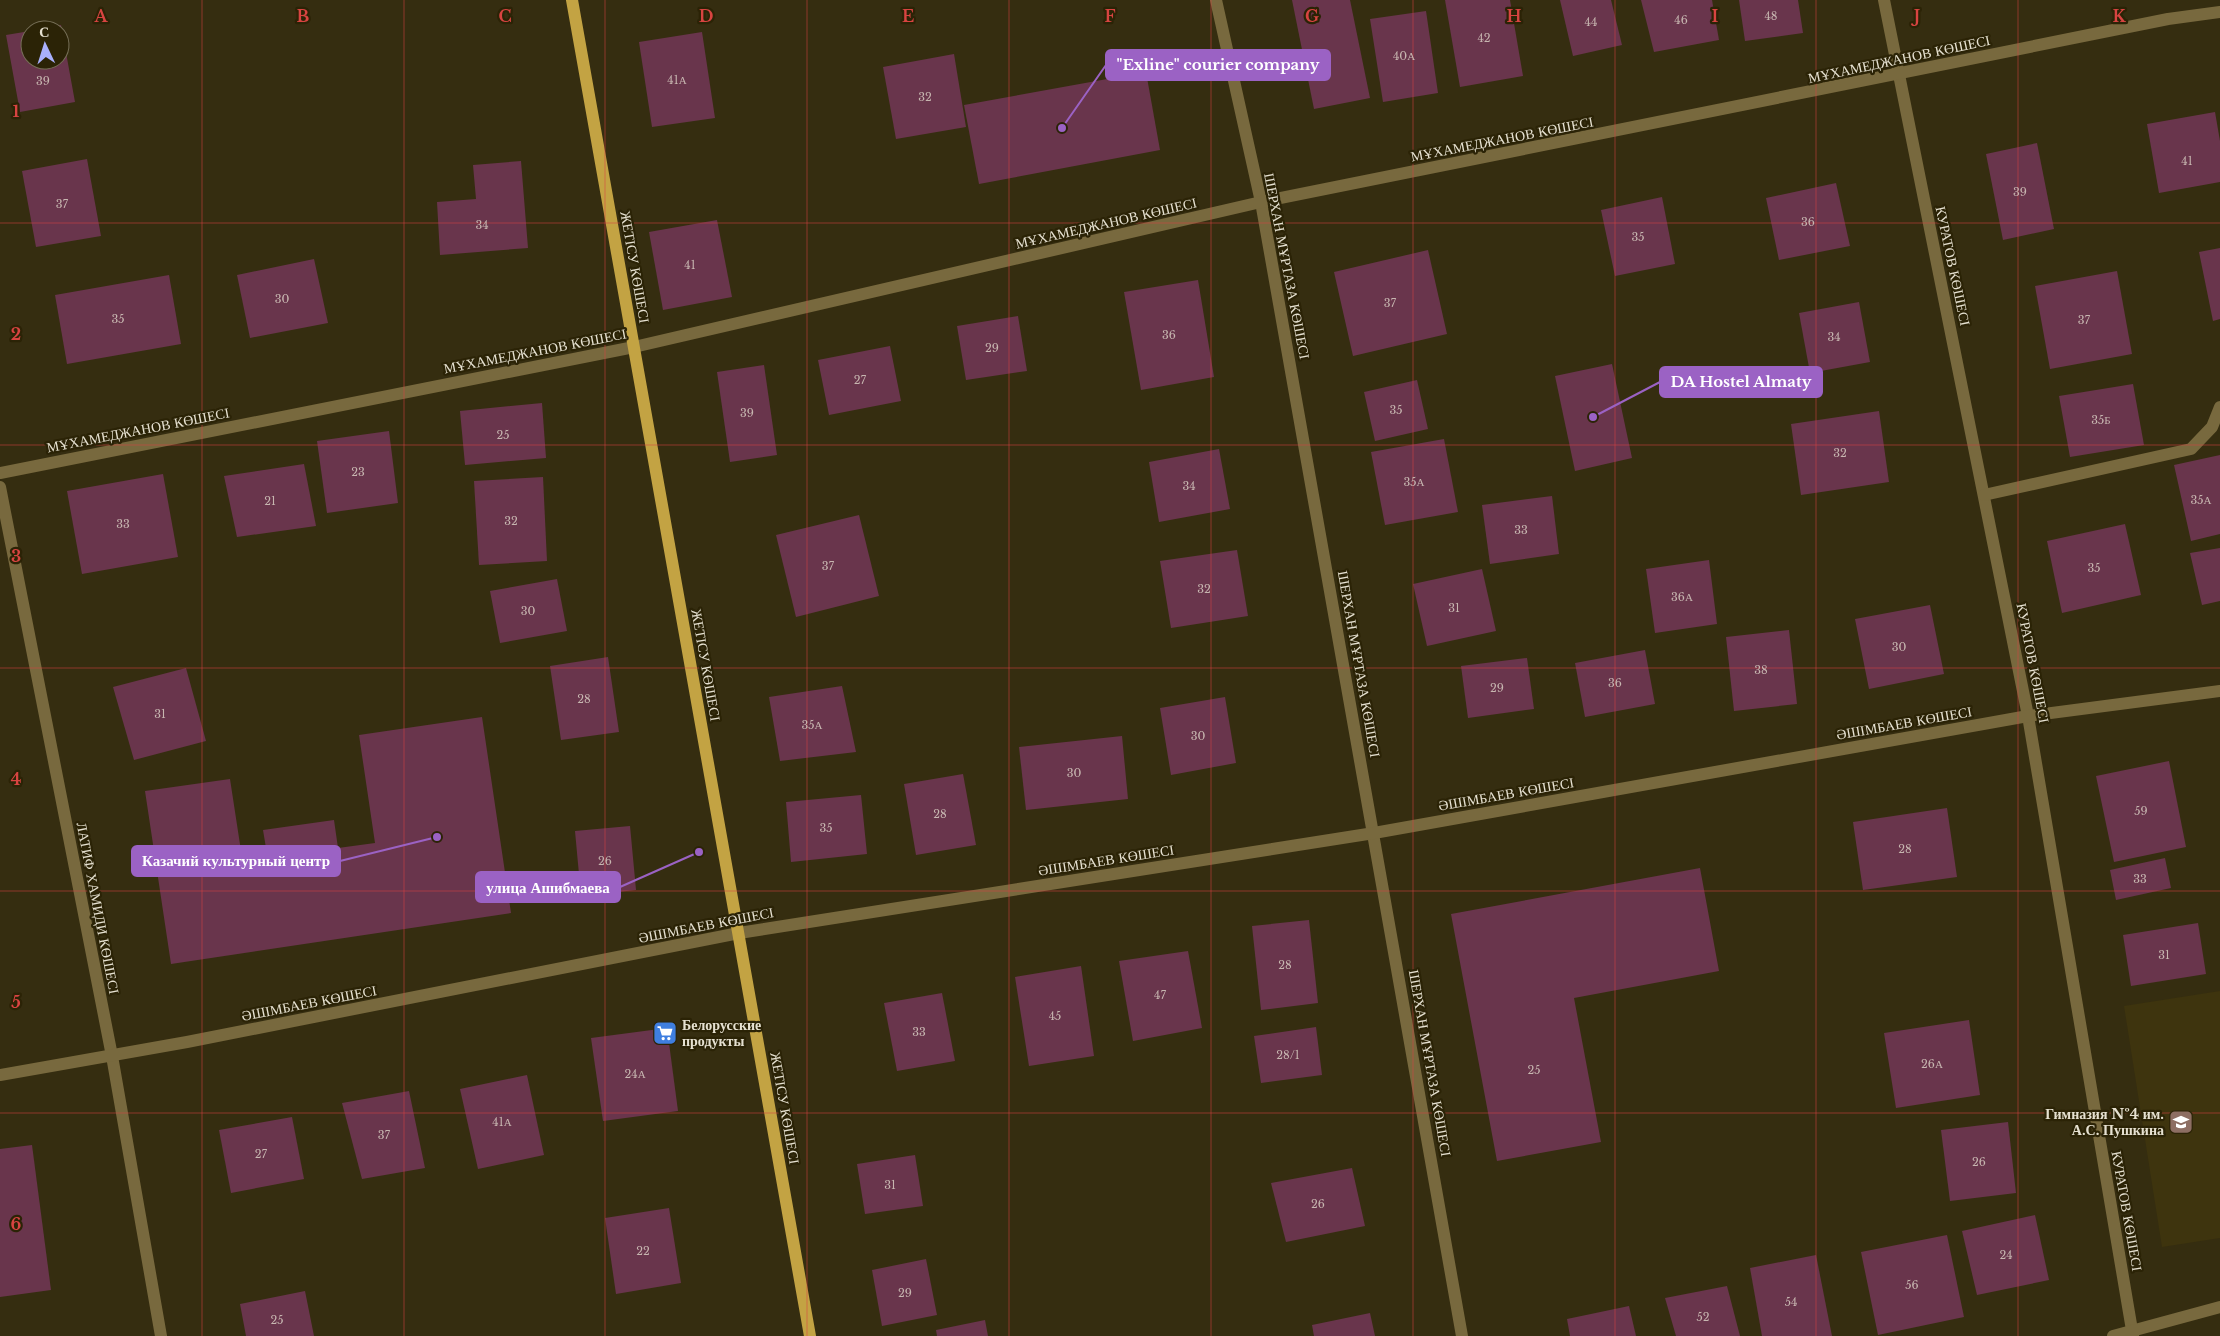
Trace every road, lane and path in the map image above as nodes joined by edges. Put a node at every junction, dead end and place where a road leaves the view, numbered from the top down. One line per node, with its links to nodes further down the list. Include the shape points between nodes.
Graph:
1 (572, 0): 7 (main road, ЖЕТІСУ КӨШЕСІ)
2 (1216, 0): 6 (street, ШЕРХАН МҰРТАЗА КӨШЕСІ)
3 (1884, 0): 5 (street, КУРАТОВ КӨШЕСІ)
4 (2220, 12): 5 (street, МҰХАМЕДЖАНОВ КӨШЕСІ, via 2168,19)
5 (1898, 75): 6 (street, МҰХАМЕДЖАНОВ КӨШЕСІ); 11 (street, КУРАТОВ КӨШЕСІ)
6 (1260, 202): 7 (street, МҰХАМЕДЖАНОВ КӨШЕСІ); 14 (street, ШЕРХАН МҰРТАЗА КӨШЕСІ)
7 (634, 347): 9 (street, МҰХАМЕДЖАНОВ КӨШЕСІ); 15 (main road, ЖЕТІСУ КӨШЕСІ)
8 (2220, 407): 11 (street, via 2212,427 2191,449)
9 (0, 473)
10 (0, 487): 16 (street, ЛАТИФ ХАМИДИ КӨШЕСІ)
11 (1984, 495): 13 (street, КУРАТОВ КӨШЕСІ)
12 (2220, 690): 13 (street, ӘШІМБАЕВ КӨШЕСІ)
13 (2028, 716): 14 (street, ӘШІМБАЕВ КӨШЕСІ); 19 (street, КУРАТОВ КӨШЕСІ)
14 (1374, 833): 15 (street, ӘШІМБАЕВ КӨШЕСІ); 22 (street, ШЕРХАН МҰРТАЗА КӨШЕСІ)
15 (739, 933): 16 (street, ӘШІМБАЕВ КӨШЕСІ); 21 (main road, ЖЕТІСУ КӨШЕСІ)
16 (112, 1056): 17 (street, ӘШІМБАЕВ КӨШЕСІ); 20 (street, ЛАТИФ ХАМИДИ КӨШЕСІ)
17 (0, 1075)
18 (2220, 1307): 19 (street)
19 (2133, 1334): 23 (street)
20 (161, 1336)
21 (810, 1336)
22 (1462, 1336)
23 (2113, 1336)

